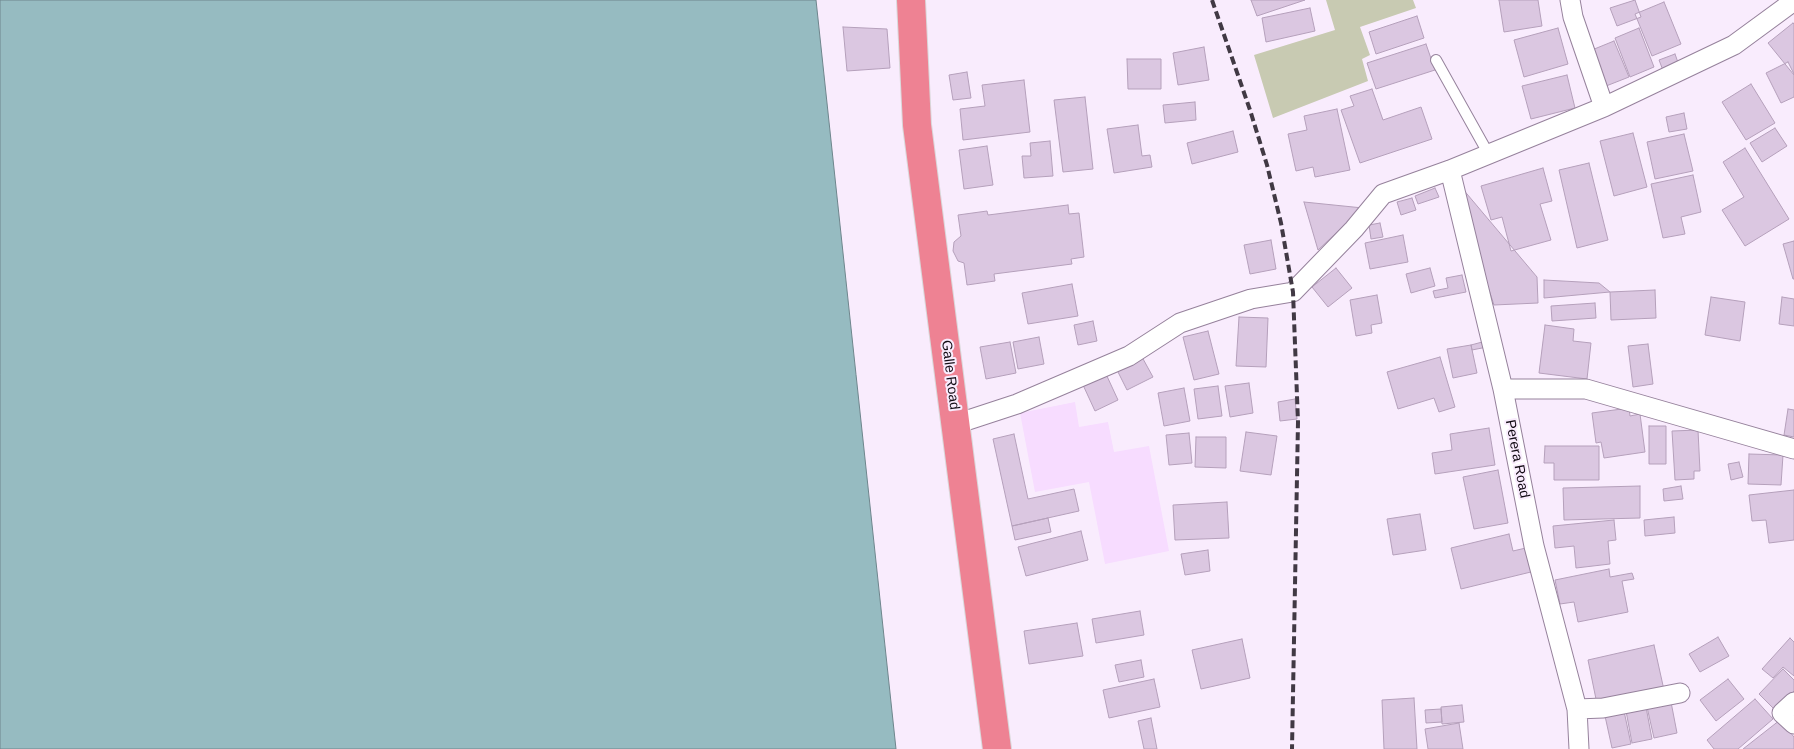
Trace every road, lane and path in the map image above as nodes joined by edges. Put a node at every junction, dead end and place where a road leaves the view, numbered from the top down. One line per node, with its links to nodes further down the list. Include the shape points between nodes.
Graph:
1 (911, 0): 9 (highway, Galle Road, via 917,125)
2 (1570, 0): 5 (street, via 1572,17)
3 (1794, 1): 5 (street, via 1734,45)
4 (1436, 60): 6 (lane)
5 (1604, 107): 6 (street)
6 (1488, 153): 7 (street)
7 (1450, 170): 8 (street, Perera Road); 9 (street, via 1384,194 1293,292 1251,299 1180,323 1129,356 1017,404)
8 (1503, 389): 10 (street, via 1586,388); 13 (street, Perera Road, via 1534,546)
9 (956, 424): 15 (highway, Galle Road)
10 (1794, 449)
11 (1680, 693): 13 (street, via 1603,708)
12 (1794, 702): 14 (street, via 1782,713)
13 (1577, 709): 16 (street, Perera Road)
14 (1794, 724)
15 (998, 749)
16 (1579, 749)

